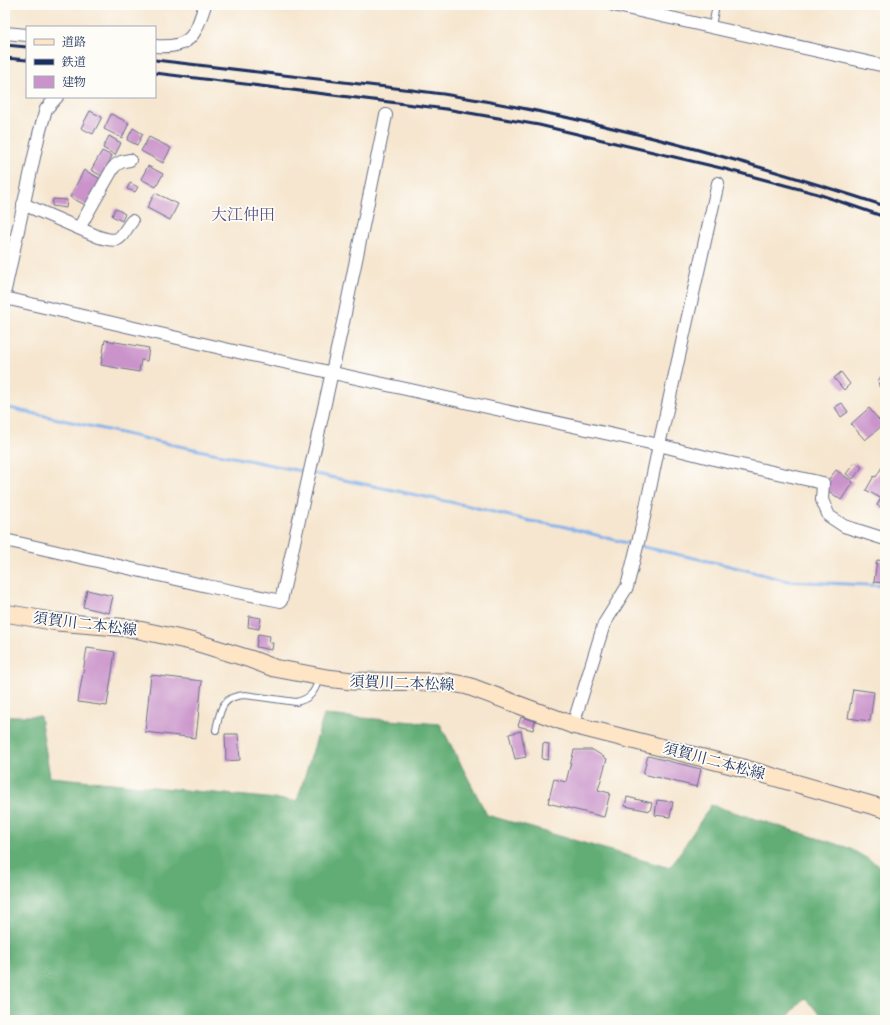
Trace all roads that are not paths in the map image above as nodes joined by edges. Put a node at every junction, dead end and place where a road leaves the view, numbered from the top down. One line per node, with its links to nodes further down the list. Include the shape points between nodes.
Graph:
1 (205, 5): 7 (street, via 196,31 188,40 177,45)
2 (613, 5): 4 (street)
3 (716, 5): 4 (lane)
4 (712, 26): 8 (street)
5 (5, 33): 6 (street)
6 (26, 35)
7 (157, 48)
8 (885, 66)
9 (56, 98): 13 (street, via 46,109)
10 (386, 115): 18 (street)
11 (130, 160): 15 (street, via 123,161 113,168)
12 (718, 183): 19 (street)
13 (24, 204): 15 (street); 16 (street)
14 (132, 221): 15 (street, via 115,241)
15 (79, 228)
16 (5, 290)
17 (5, 298): 18 (street)
18 (332, 372): 19 (street); 21 (street, via 281,601)
19 (659, 445): 20 (street, via 823,483 822,500 829,516 844,526); 24 (street, via 627,587 604,624)
20 (885, 539)
21 (5, 540)
22 (5, 613): 23 (main road, 須賀川二本松線, via 57,622 130,628 195,642 274,668)
23 (319, 677): 24 (main road, 須賀川二本松線, via 352,681 448,682); 25 (lane, via 316,689 310,697 296,702 245,695 226,700)
24 (573, 725): 26 (main road, 須賀川二本松線, via 746,769)
25 (216, 730)
26 (885, 809)

